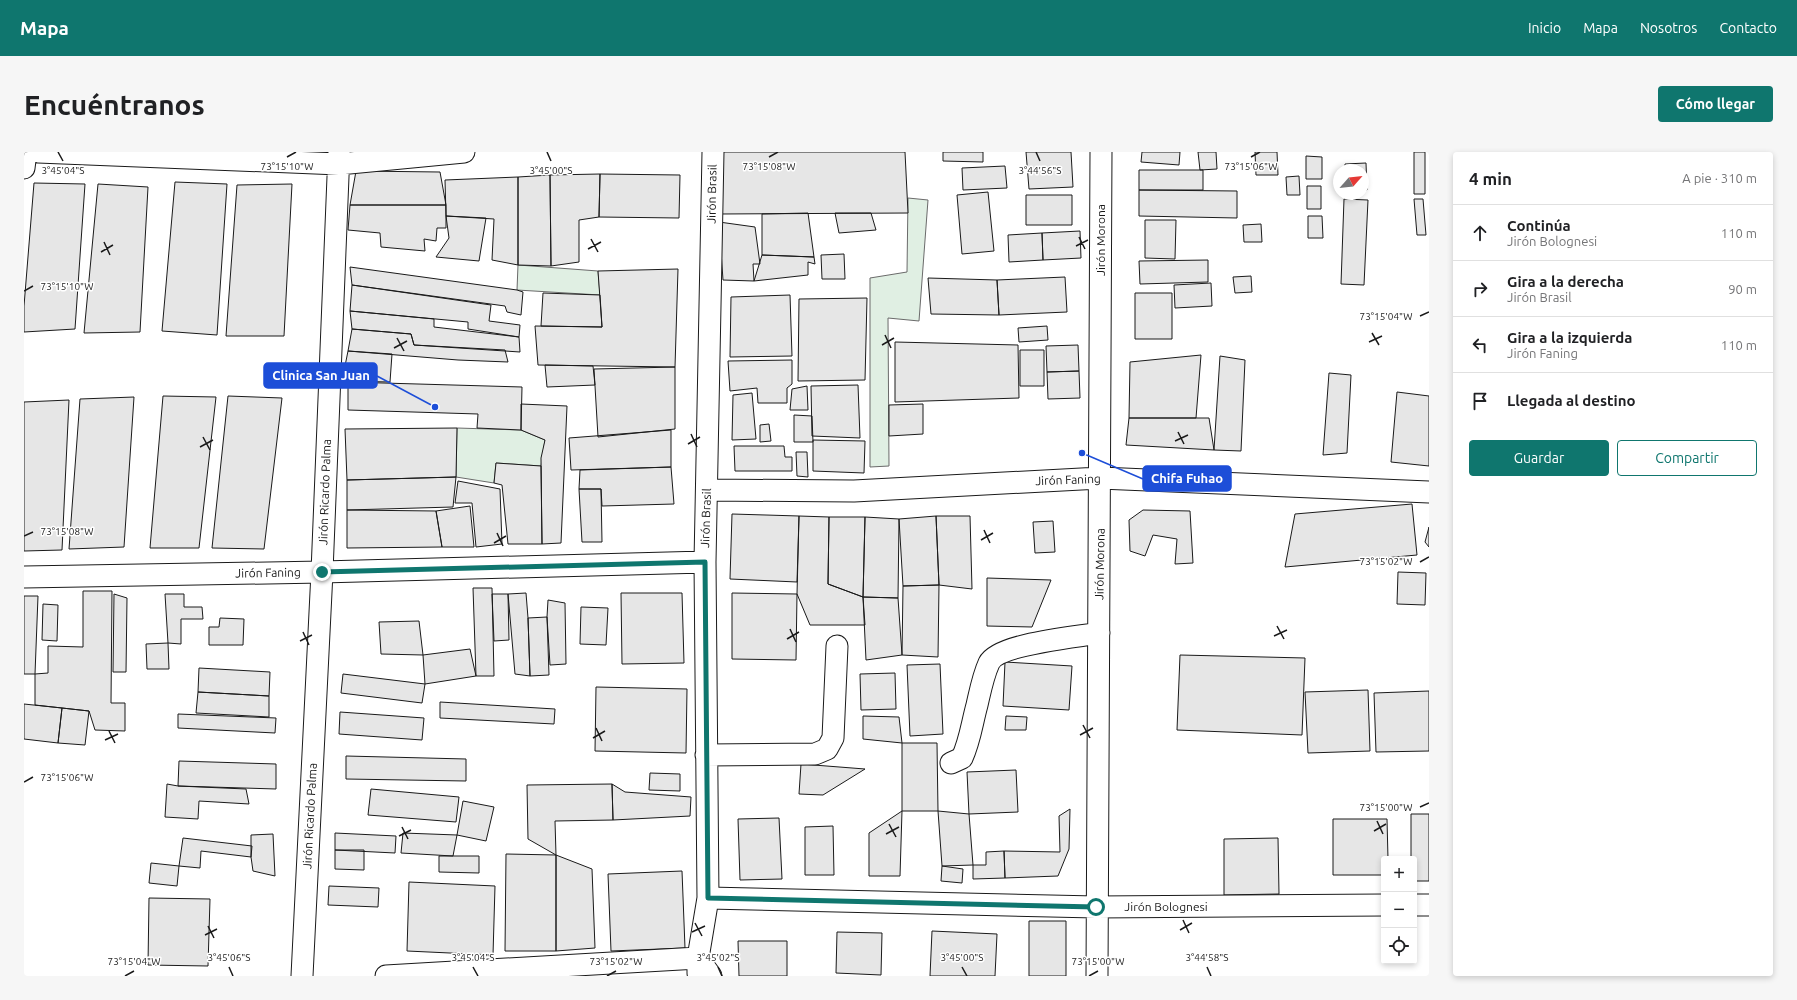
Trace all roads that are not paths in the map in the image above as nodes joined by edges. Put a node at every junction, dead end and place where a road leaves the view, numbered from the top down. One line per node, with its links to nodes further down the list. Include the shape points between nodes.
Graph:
1 (26, 152): 7 (street)
2 (38, 152): 6 (street)
3 (464, 152): 6 (street)
4 (713, 152): 9 (street, Jirón Brasil)
5 (1101, 152): 8 (street, Jirón Morona)
6 (339, 158): 12 (street, Jirón Ricardo Palma)
7 (24, 168)
8 (1100, 478): 9 (street, Jirón Faning, via 854,491); 10 (street, Jirón Faning); 14 (street, Jirón Morona)
9 (707, 490): 11 (street, Jirón Brasil)
10 (1429, 492)
11 (705, 562): 12 (street, Jirón Faning); 16 (street, Jirón Brasil)
12 (322, 572): 13 (street, Jirón Faning); 24 (street, Jirón Ricardo Palma)
13 (24, 577)
14 (1099, 633): 17 (street, via 1022,646 997,654 989,663 968,745 962,758); 22 (street, Jirón Morona)
15 (837, 646): 16 (street, via 833,738 827,749 815,754)
16 (706, 755): 18 (street, Jirón Brasil)
17 (951, 762)
18 (708, 898): 22 (street, Jirón Bolognesi); 23 (street, Jirón Brasil)
19 (1381, 905): 22 (street, Jirón Bolognesi)
20 (1417, 905): 21 (street)
21 (1429, 905)
22 (1096, 907): 27 (street, Jirón Morona)
23 (698, 967): 25 (street); 26 (street)
24 (302, 976)
25 (386, 976)
26 (710, 976)
27 (1097, 976)

